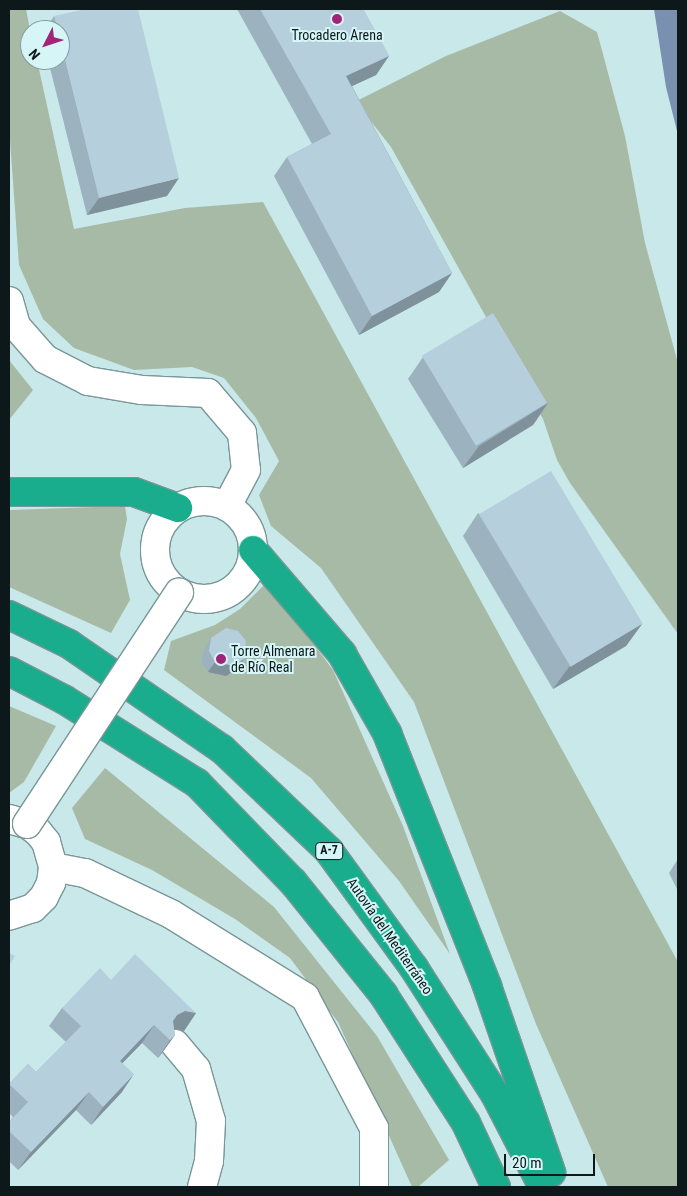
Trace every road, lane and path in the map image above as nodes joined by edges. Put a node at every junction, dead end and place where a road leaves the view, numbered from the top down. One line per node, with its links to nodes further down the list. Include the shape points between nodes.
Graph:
1 (9, 301): 3 (street, via 16,326 45,359 88,381 142,390 208,393 242,433 246,470)
2 (9, 492): 4 (highway, via 134,492)
3 (227, 506): 4 (street, via 202,501); 5 (street, via 246,524)
4 (178, 508): 6 (street, via 157,534 154,551 166,582)
5 (253, 550): 6 (street, via 251,564 235,588 208,599); 17 (highway, via 342,654 387,733 487,986)
6 (179, 593): 9 (street, bridge)
7 (9, 616): 16 (highway, Autovía del Mediterráneo / A-7, via 69,644 222,750 329,851 414,968 490,1086)
8 (9, 671): 15 (highway, via 65,700 196,783 294,882 384,994 466,1124)
9 (18, 822): 10 (street, via 46,842)
10 (53, 867): 11 (street, via 51,883 44,897 33,908); 14 (street, via 86,873 171,914 305,997 374,1128)
11 (9, 916)
12 (175, 1044): 13 (street, via 196,1069 211,1121 209,1161)
13 (202, 1187)
14 (374, 1187)
15 (496, 1187)
16 (543, 1187)
17 (556, 1187)

